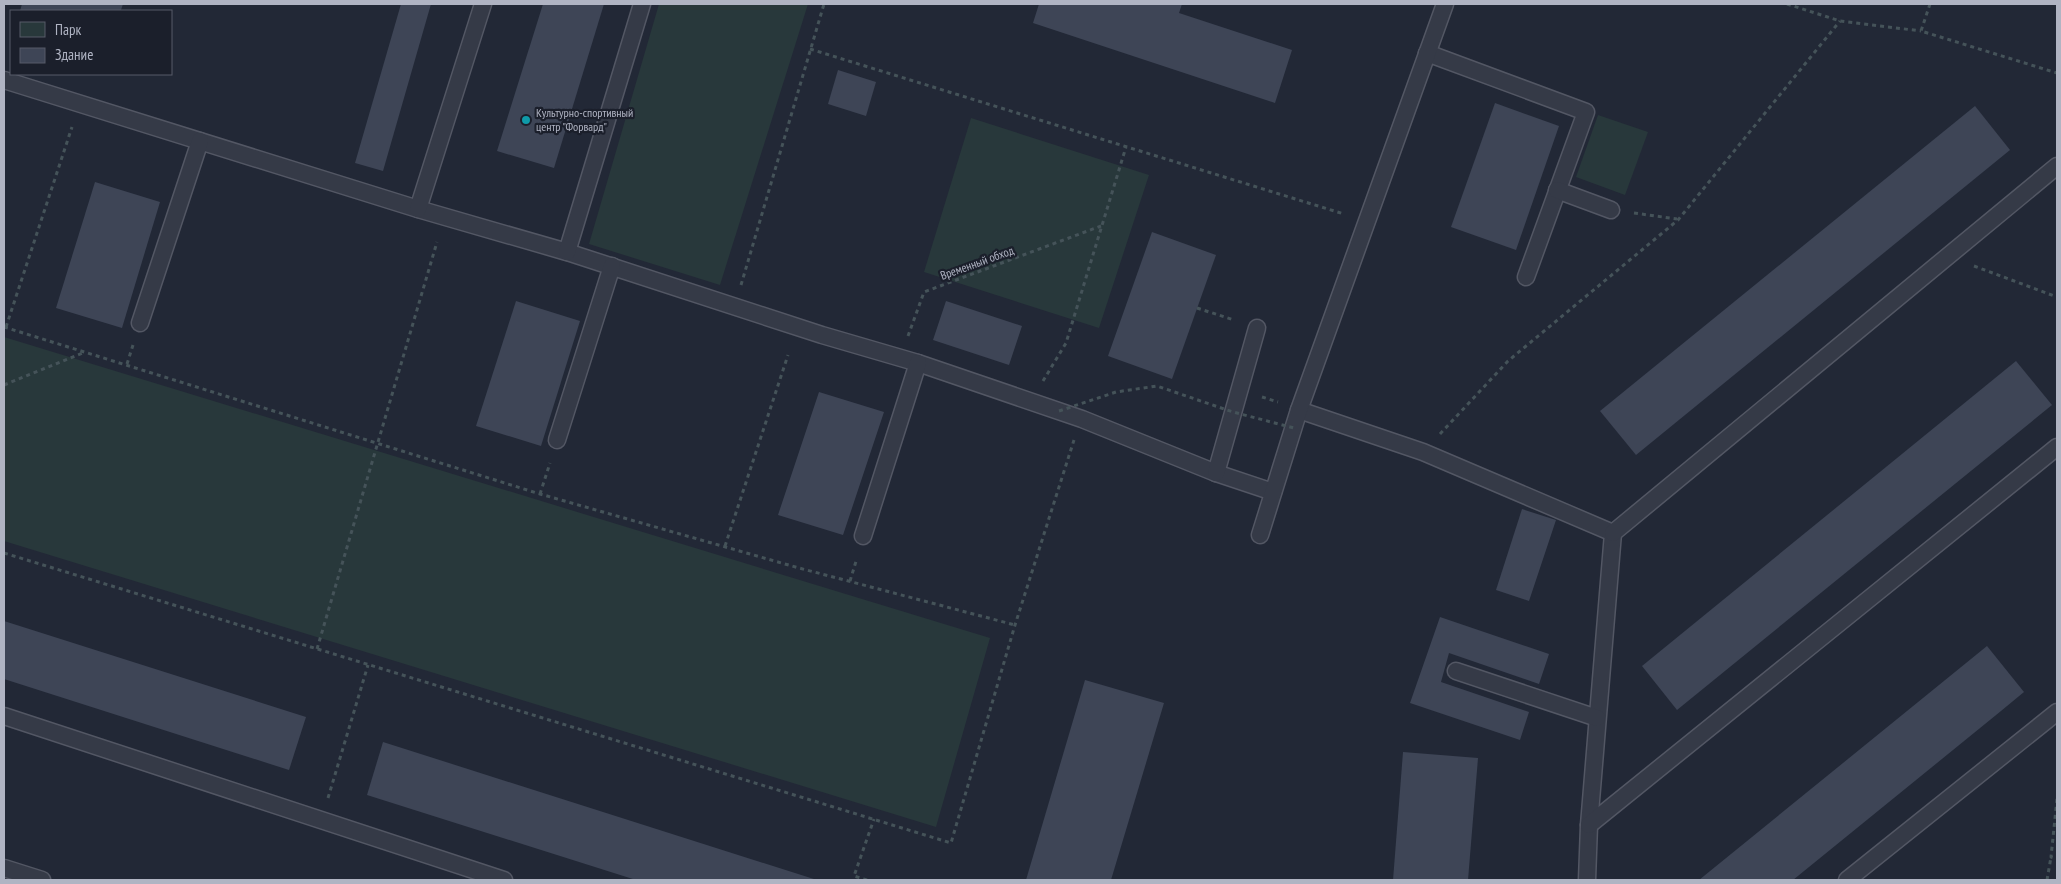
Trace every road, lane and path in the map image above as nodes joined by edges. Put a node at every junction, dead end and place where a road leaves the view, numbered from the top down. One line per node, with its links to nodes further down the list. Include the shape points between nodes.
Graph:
1 (483, 4): 18 (lane)
2 (642, 4): 24 (lane)
3 (824, 4): 9 (path)
4 (1445, 4): 10 (lane)
5 (1787, 4): 7 (path)
6 (1930, 4): 8 (path)
7 (1840, 21): 8 (path); 20 (path)
8 (1921, 31): 11 (path)
9 (810, 49): 15 (path); 29 (path)
10 (1427, 53): 17 (lane, via 1586,112); 21 (lane)
11 (2057, 73)
12 (4, 80): 14 (lane)
13 (72, 126): 32 (path)
14 (200, 141): 18 (lane); 31 (lane)
15 (1126, 147): 21 (path); 22 (path)
16 (2057, 166): 25 (lane)
17 (1557, 190): 19 (lane); 27 (lane)
18 (418, 209): 24 (lane)
19 (1611, 210): 20 (path)
20 (1678, 220): 49 (path, via 1508,361)
21 (1367, 222): 41 (lane)
22 (1102, 226): 36 (path, Временный обход, via 924,292); 40 (path, via 1066,343)
23 (437, 242): 46 (path)
24 (567, 252): 26 (lane)
25 (1948, 256): 28 (path); 53 (lane)
26 (612, 266): 29 (lane); 45 (lane)
27 (1526, 277)
28 (2057, 297)
29 (735, 305): 36 (lane)
30 (1197, 308): 33 (path)
31 (140, 323)
32 (5, 327): 34 (path)
33 (1257, 328): 39 (lane)
34 (86, 352): 38 (path); 46 (path)
35 (788, 355): 56 (path)
36 (901, 358): 37 (lane)
37 (918, 363): 40 (lane); 55 (lane)
38 (4, 385)
39 (1240, 389): 41 (path); 43 (lane)
40 (1030, 402): 42 (lane)
41 (1299, 410): 44 (lane); 49 (lane)
42 (1059, 411): 43 (path, bridge, via 1116,392 1157,386); 50 (lane)
43 (1234, 412): 44 (path, bridge); 50 (lane)
44 (1294, 428): 51 (lane)
45 (557, 440): 52 (path)
46 (377, 443): 52 (path); 59 (path)
47 (2057, 447): 68 (lane)
48 (1070, 449): 58 (path)
49 (1423, 452): 53 (lane)
50 (1216, 473): 51 (lane)
51 (1273, 492): 54 (lane)
52 (540, 494): 56 (path)
53 (1613, 532): 64 (lane)
54 (1260, 535)
55 (863, 536)
56 (725, 546): 58 (path)
57 (4, 553): 59 (path)
58 (1015, 625): 66 (path, via 951,843)
59 (317, 649): 60 (path)
60 (368, 665): 66 (path); 67 (path)
61 (1456, 671): 64 (lane)
62 (2057, 712): 76 (lane)
63 (4, 716): 67 (lane)
64 (1597, 718): 68 (lane)
65 (2057, 799): 69 (path)
66 (874, 819): 74 (path, via 854,876)
67 (322, 820): 73 (lane)
68 (1588, 825): 75 (lane)
69 (2051, 857): 70 (path); 77 (path)
70 (2057, 859)
71 (4, 868): 72 (lane)
72 (42, 880)
73 (504, 880)
74 (867, 880)
75 (1587, 880)
76 (1847, 880)
77 (2047, 880)

